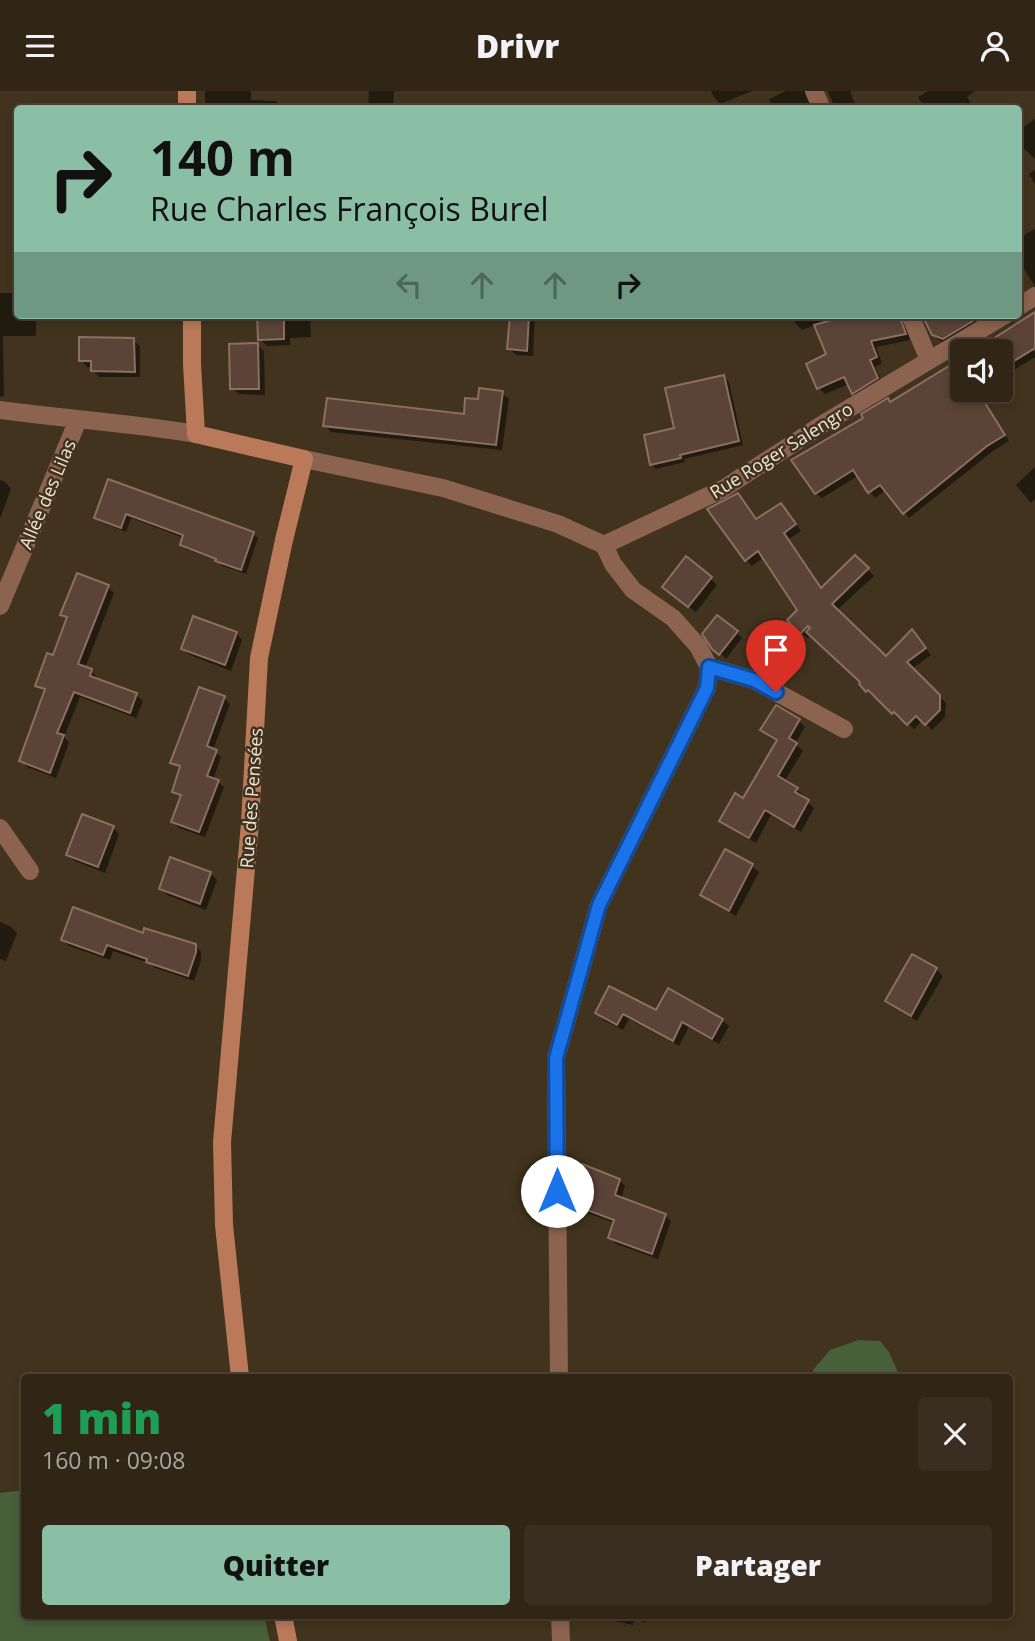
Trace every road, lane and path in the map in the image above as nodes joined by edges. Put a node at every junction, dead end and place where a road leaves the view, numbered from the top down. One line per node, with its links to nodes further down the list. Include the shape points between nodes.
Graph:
1 (191, 319): 7 (street)
2 (912, 319): 4 (street)
3 (997, 319): 4 (street, Rue Roger Salengro)
4 (929, 360): 9 (street, Rue Roger Salengro, via 723,489)
5 (0, 410): 6 (street)
6 (78, 420): 7 (street); 10 (street, Allée des Lilas)
7 (196, 434): 8 (street)
8 (304, 459): 9 (street, via 443,488 558,524); 15 (street, Rue des Pensées, via 259,658 250,823 222,1142 224,1225)
9 (604, 545): 11 (street, via 612,564 633,590 673,618 698,646)
10 (0, 605)
11 (709, 667): 12 (street, via 754,680); 16 (street, via 707,688 599,905 556,1058)
12 (844, 729)
13 (0, 828): 14 (street)
14 (30, 871)
15 (240, 1374)
16 (559, 1374)
17 (284, 1619): 19 (street)
18 (561, 1619): 20 (street)
19 (288, 1641)
20 (561, 1641)

